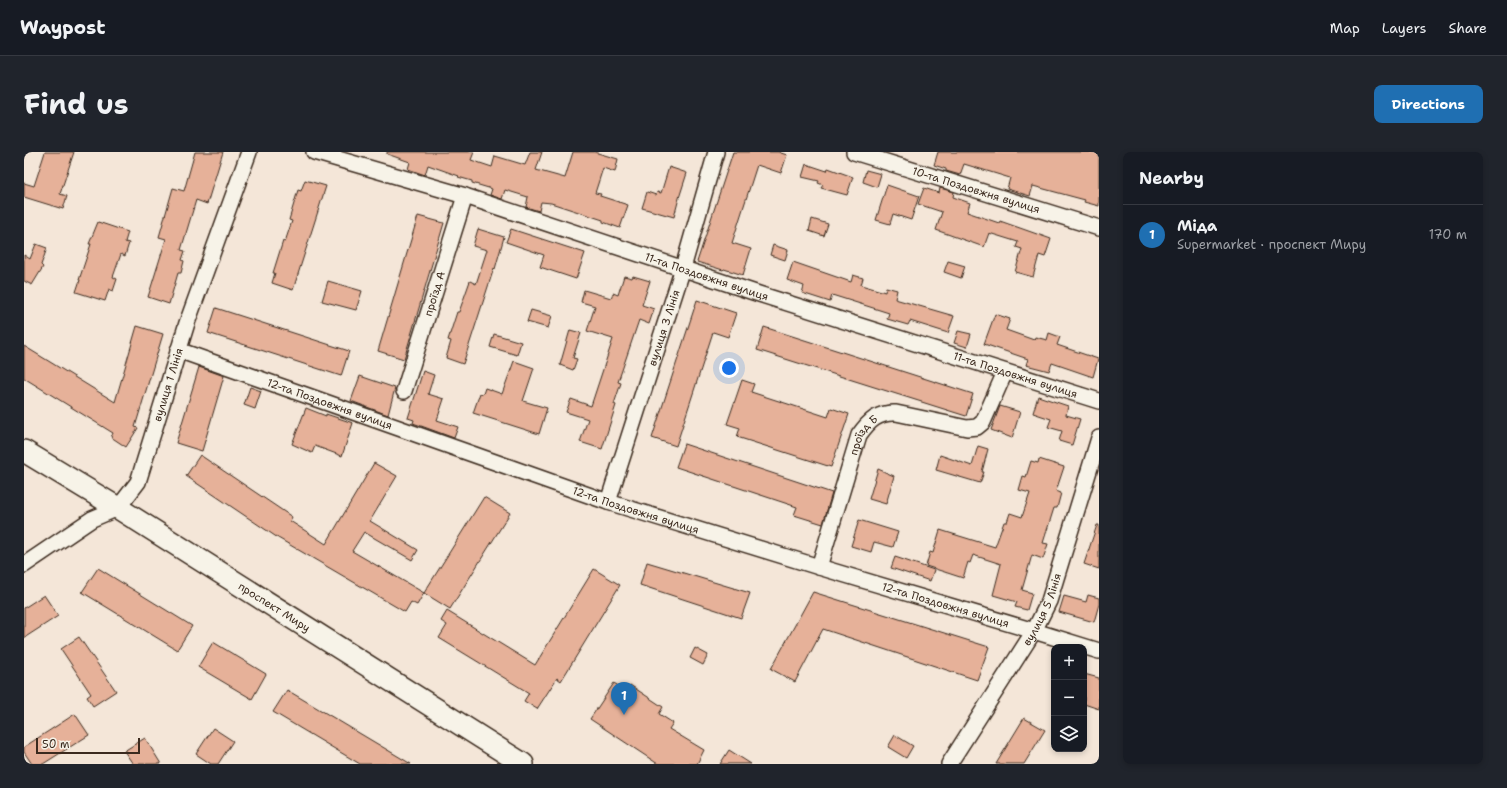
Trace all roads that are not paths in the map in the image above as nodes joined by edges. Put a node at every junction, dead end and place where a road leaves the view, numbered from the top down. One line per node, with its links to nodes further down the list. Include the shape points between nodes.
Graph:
1 (249, 152): 8 (street, вулиця 1 Лінія)
2 (314, 152): 5 (street, 11-та Поздовжня вулиця)
3 (716, 152): 7 (street, вулиця 3 Лінія)
4 (854, 152): 6 (street, 10-та Поздовжня вулиця)
5 (465, 196): 7 (street, 11-та Поздовжня вулиця); 10 (street, проїзд А)
6 (1099, 228)
7 (683, 268): 9 (street, 11-та Поздовжня вулиця); 14 (street, вулиця 3 Лінія)
8 (178, 350): 14 (street, 12-та Поздовжня вулиця); 15 (street, вулиця 1 Лінія, via 138,482)
9 (1005, 372): 11 (street, 11-та Поздовжня вулиця); 17 (street, проїзд Б, via 983,422 977,427 967,428 887,412 867,424 859,435)
10 (404, 391)
11 (1099, 401)
12 (1099, 438): 18 (street, вулиця 5 Лінія, via 1049,601)
13 (24, 451): 15 (main road, проспект Миру)
14 (608, 502): 17 (street, 12-та Поздовжня вулиця)
15 (118, 508): 16 (street, вулиця 1 Лінія, via 92,519); 20 (main road, проспект Миру)
16 (24, 566)
17 (819, 567): 18 (street, 12-та Поздовжня вулиця)
18 (1034, 630): 19 (street, 12-та Поздовжня вулиця); 21 (street, вулиця 5 Лінія)
19 (1099, 651)
20 (523, 764)
21 (949, 764)

